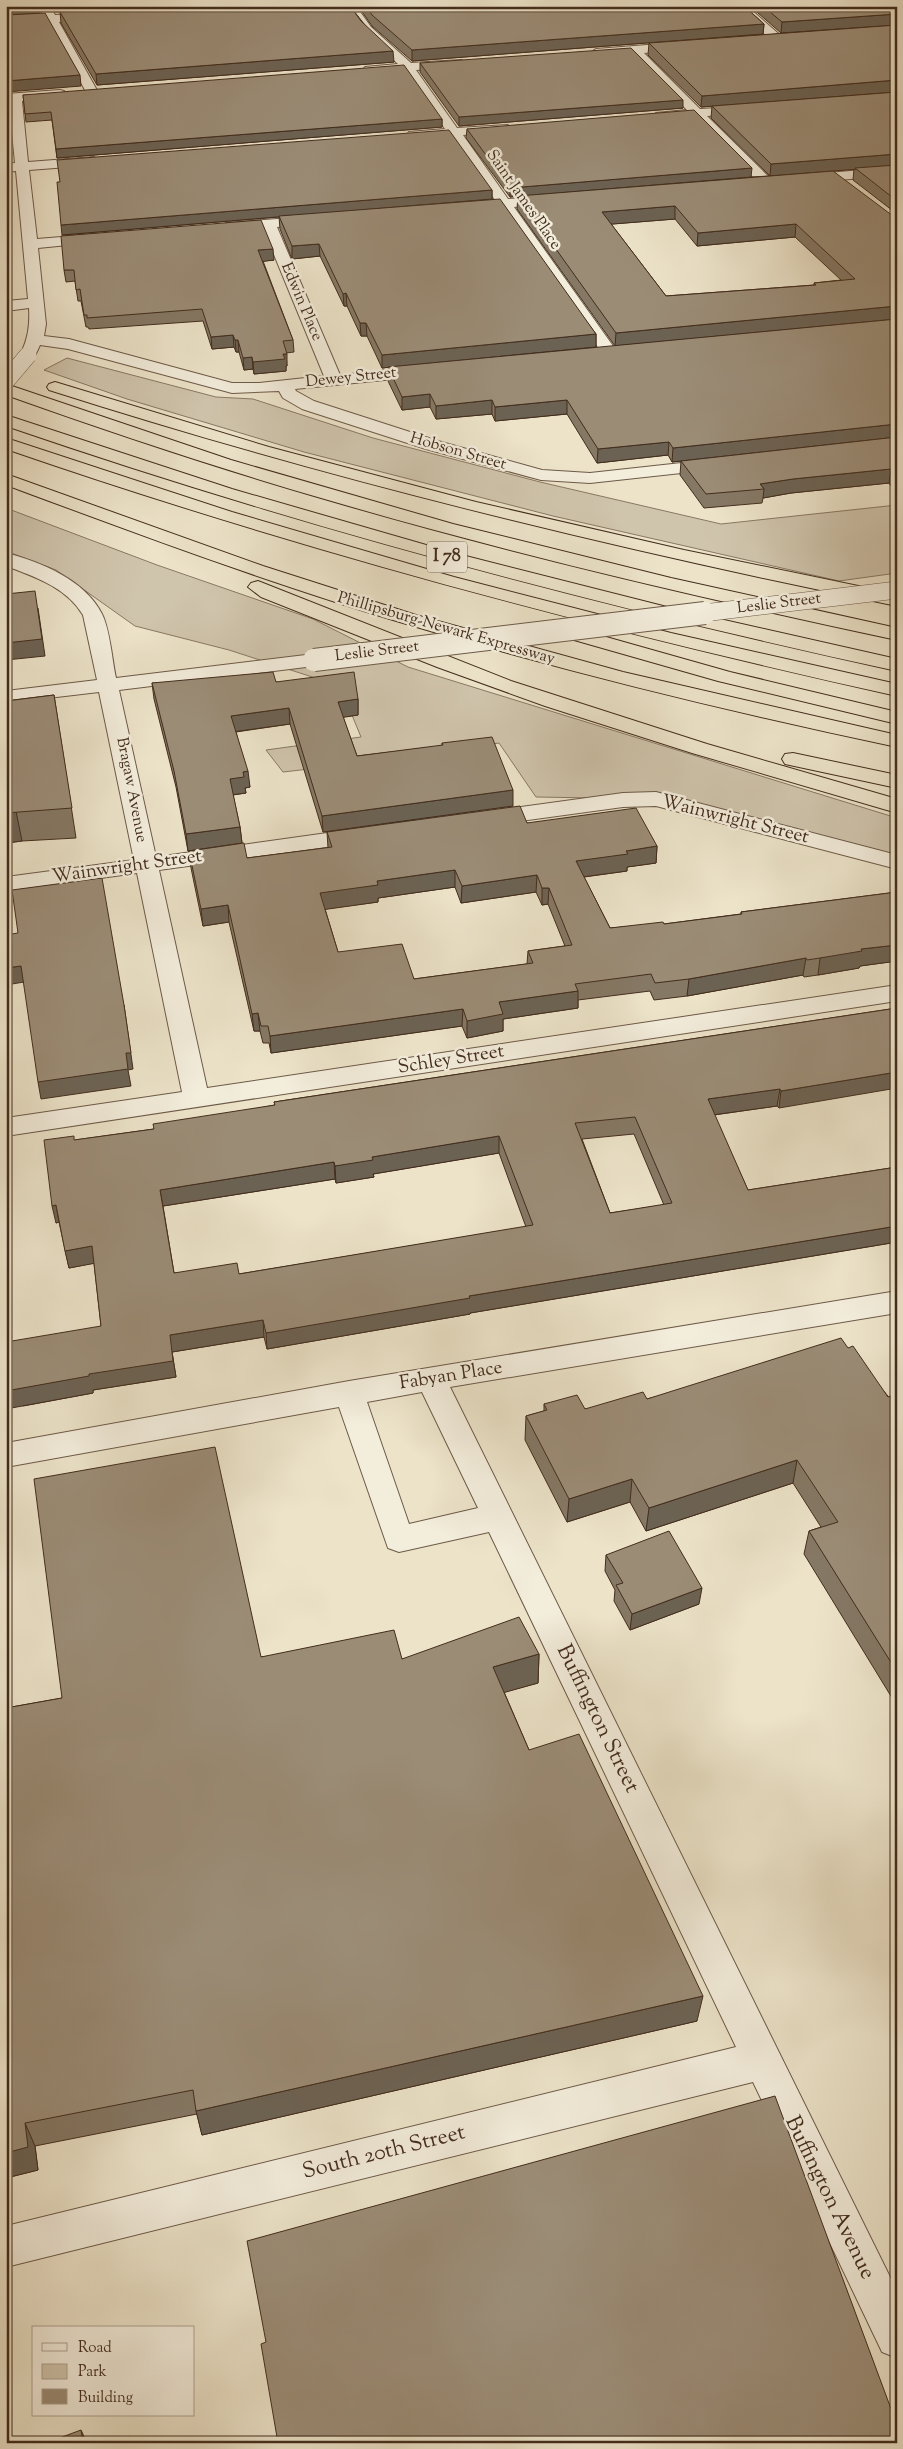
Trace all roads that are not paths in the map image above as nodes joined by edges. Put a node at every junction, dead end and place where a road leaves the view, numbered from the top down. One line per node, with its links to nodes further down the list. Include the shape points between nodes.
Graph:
1 (44, 6): 5 (street)
2 (350, 6): 12 (street, Saint James Place, via 367,29)
3 (740, 6): 7 (street, via 782,38)
4 (110, 15): 5 (street)
5 (51, 18): 6 (street); 14 (street, via 87,92)
6 (6, 22)
7 (758, 40)
8 (701, 45): 9 (street)
9 (635, 50): 10 (street); 16 (street)
10 (587, 54)
11 (471, 62): 12 (street)
12 (408, 67): 13 (street); 19 (street, Saint James Place)
13 (360, 71)
14 (11, 97): 22 (street)
15 (763, 108): 16 (street)
16 (697, 113): 17 (street); 26 (street)
17 (645, 117)
18 (517, 127): 19 (street)
19 (453, 132): 20 (street); 30 (street, Saint James Place)
20 (399, 136)
21 (111, 160): 22 (street)
22 (21, 167): 23 (street); 36 (street)
23 (6, 168)
24 (897, 171): 25 (street)
25 (835, 176): 26 (street); 28 (street)
26 (775, 181): 27 (street)
27 (746, 183)
28 (850, 188)
29 (569, 198): 30 (street)
30 (506, 204): 31 (street); 41 (street, Saint James Place)
31 (449, 208)
32 (335, 218): 33 (street)
33 (268, 224): 34 (street); 45 (street, Edwin Place)
34 (209, 229)
35 (110, 237): 36 (street)
36 (29, 244): 37 (street)
37 (35, 304): 38 (street); 39 (street, via 38,329)
38 (6, 306)
39 (35, 340): 46 (street, bridge, via 28,355); 47 (street, via 69,344 224,387)
40 (630, 352): 41 (street)
41 (610, 353): 42 (street)
42 (590, 355)
43 (443, 370): 45 (street, Dewey Street)
44 (6, 371): 57 (highway, via 233,442 448,501 652,549)
45 (334, 380): 47 (street, Dewey Street)
46 (6, 381)
47 (284, 385): 51 (street, Hobson Street, via 289,394 308,405 432,445 541,475 590,478)
48 (6, 389): 58 (highway, I 78, via 174,446 406,516 714,594)
49 (6, 420): 59 (highway, I 78, via 199,485 398,544 762,636)
50 (6, 443): 52 (highway, I 78)
51 (738, 462)
52 (68, 465): 62 (highway, I 78, via 280,534 439,579 609,624); 64 (highway, via 310,553 444,597 681,665)
53 (6, 479): 54 (highway, Phillipsburg-Newark Expressway)
54 (194, 549): 61 (highway, via 268,593); 65 (highway, Phillipsburg-Newark Expressway, via 340,598 511,648 689,695)
55 (6, 559): 60 (street, Bragaw Avenue, via 60,582 88,605)
56 (897, 590): 60 (street, Leslie Street, bridge)
57 (897, 600)
58 (897, 634)
59 (897, 665)
60 (109, 684): 63 (street, Leslie Street); 71 (street, Bragaw Avenue)
61 (505, 685): 66 (highway, via 669,730); 67 (highway, via 707,751)
62 (897, 690)
63 (6, 697)
64 (897, 718)
65 (897, 741)
66 (897, 782)
67 (897, 806)
68 (467, 821): 70 (street, Wainwright Street, via 623,800 656,799)
69 (380, 833): 71 (street, Wainwright Street)
70 (897, 862)
71 (146, 865): 72 (street, Wainwright Street); 74 (street, Bragaw Avenue)
72 (6, 884)
73 (897, 993): 74 (street, Schley Street)
74 (196, 1098): 75 (street, Schley Street)
75 (6, 1127)
76 (894, 1309): 77 (street, Fabyan Place)
77 (431, 1379): 78 (street, Fabyan Place); 80 (street, Buffington Street)
78 (349, 1393): 79 (street, Fabyan Place); 80 (street, via 400,1538)
79 (6, 1455)
80 (498, 1517): 81 (street, Buffington Street)
81 (762, 2060): 82 (street, South 20th Street); 83 (street, Buffington Avenue)
82 (6, 2247)
83 (897, 2337)

